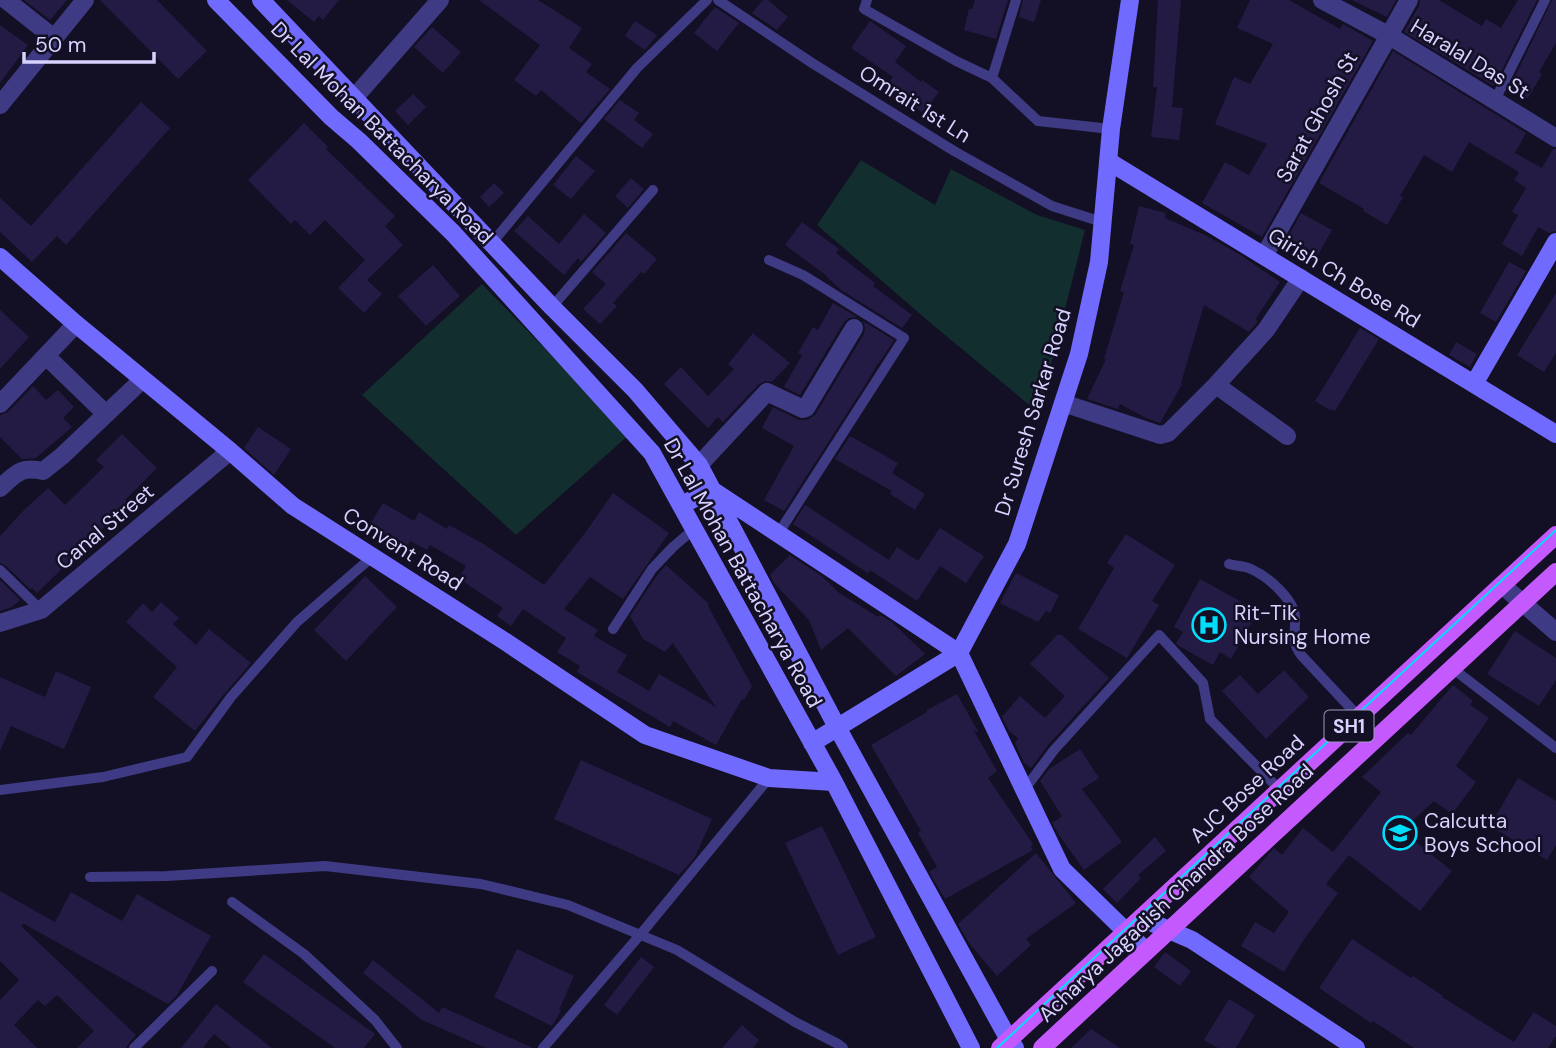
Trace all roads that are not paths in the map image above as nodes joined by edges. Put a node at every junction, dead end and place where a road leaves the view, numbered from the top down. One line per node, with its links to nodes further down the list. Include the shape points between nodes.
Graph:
1 (6, 0): 15 (street)
2 (85, 0): 15 (street)
3 (216, 0): 47 (street, Dr Lal Mohan Battacharya Road, via 453,233 652,453)
4 (261, 0): 17 (street, Dr Lal Mohan Battacharya Road)
5 (440, 0): 17 (street)
6 (707, 0): 26 (lane, via 637,68)
7 (718, 0): 24 (lane, Omrait 1st Ln, via 954,151 1052,206)
8 (867, 0): 16 (lane, via 864,9)
9 (1016, 0): 16 (lane)
10 (1130, 0): 20 (street, Dr Suresh Sarkar Road)
11 (1322, 0): 14 (street, Haralal Das St)
12 (1409, 0): 14 (street, Sarat Ghosh St)
13 (1545, 0): 18 (lane)
14 (1388, 35): 18 (street, Haralal Das St); 27 (street, Sarat Ghosh St)
15 (54, 38): 19 (street)
16 (992, 78): 20 (lane, via 1038,121)
17 (354, 98): 26 (street, Dr Lal Mohan Battacharya Road)
18 (1495, 100): 21 (street, Haralal Das St)
19 (0, 105)
20 (1111, 129): 22 (street, Dr Suresh Sarkar Road)
21 (1556, 138)
22 (1108, 161): 24 (street, Dr Suresh Sarkar Road); 27 (street, Girish Ch Bose Rd)
23 (653, 190): 31 (lane)
24 (1102, 222): 38 (street, Dr Suresh Sarkar Road, via 1079,354)
25 (1556, 242): 36 (street)
26 (492, 243): 31 (street, Dr Lal Mohan Battacharya Road)
27 (1264, 256): 30 (street, Girish Ch Bose Rd)
28 (0, 257): 32 (street, Convent Road)
29 (769, 260): 49 (lane, via 803,275 904,338)
30 (1301, 278): 36 (street, Girish Ch Bose Rd); 37 (street, via 1266,330)
31 (552, 307): 44 (street, Dr Lal Mohan Battacharya Road, via 635,390)
32 (76, 324): 34 (street); 35 (street, Convent Road)
33 (853, 328): 44 (street, via 806,408 767,392)
34 (46, 356): 39 (street); 40 (street)
35 (142, 380): 40 (street); 43 (street, Convent Road)
36 (1474, 384): 41 (street, Girish Ch Bose Rd)
37 (1216, 385): 38 (street, via 1168,433 1160,435); 42 (street)
38 (1063, 403): 61 (street, Dr Suresh Sarkar Road, via 1017,544)
39 (0, 404)
40 (106, 414): 45 (street, via 43,471 20,470)
41 (1556, 434)
42 (1287, 436)
43 (230, 451): 51 (street, Convent Road, via 293,506); 57 (street, Canal Street)
44 (699, 465): 46 (street, Dr Lal Mohan Battacharya Road)
45 (0, 488)
46 (712, 489): 47 (street); 49 (street); 64 (street, Dr Lal Mohan Battacharya Road)
47 (681, 505): 48 (street, Dr Lal Mohan Battacharya Road)
48 (694, 529): 59 (lane, via 652,569); 65 (street, Dr Lal Mohan Battacharya Road)
49 (778, 534): 61 (street)
50 (1556, 535): 55 (main road, AJC Bose Road / SH1)
51 (372, 557): 67 (street, Convent Road, via 645,735); 69 (lane, via 297,622 231,697 187,757 103,777)
52 (1229, 565): 63 (lane, via 1249,567 1292,604 1294,645)
53 (0, 570): 57 (lane)
54 (1556, 572): 56 (main road, Acharya Jagadish Chandra Bose Road)
55 (1502, 585): 56 (street); 63 (main road, AJC Bose Road / SH1)
56 (1522, 602): 60 (street); 62 (main road, Acharya Jagadish Chandra Bose Road)
57 (41, 610): 58 (street, Canal Street)
58 (0, 623)
59 (613, 629)
60 (1556, 632)
61 (959, 653): 64 (street); 70 (street)
62 (1452, 668): 66 (lane); 75 (main road, Acharya Jagadish Chandra Bose Road)
63 (1359, 717): 71 (main road, AJC Bose Road / SH1)
64 (837, 727): 65 (street); 80 (street, Dr Lal Mohan Battacharya Road)
65 (812, 743): 68 (street, Dr Lal Mohan Battacharya Road)
66 (1556, 748)
67 (769, 778): 68 (street, Convent Road); 77 (lane)
68 (834, 782): 85 (street, Dr Lal Mohan Battacharya Road)
69 (0, 790)
70 (1024, 790): 71 (lane, via 1054,750 1159,635 1203,683 1210,719); 76 (street, via 1062,869)
71 (1280, 790): 74 (main road, AJC Bose Road / SH1)
72 (90, 877): 77 (lane, via 325,866 481,884 568,905)
73 (232, 902): 82 (lane, via 304,954 375,1020)
74 (1142, 918): 75 (street); 76 (main road, AJC Bose Road / SH1)
75 (1169, 930): 78 (main road, Acharya Jagadish Chandra Bose Road); 87 (street, via 1192,940)
76 (1126, 932): 78 (street); 80 (main road, AJC Bose Road / SH1)
77 (640, 934): 83 (lane); 84 (lane, via 677,950)
78 (1146, 951): 86 (main road, Acharya Jagadish Chandra Bose Road)
79 (212, 971): 81 (lane)
80 (1008, 1045)
81 (134, 1048)
82 (397, 1048)
83 (543, 1048)
84 (843, 1048)
85 (971, 1048)
86 (1042, 1048)
87 (1356, 1048)

